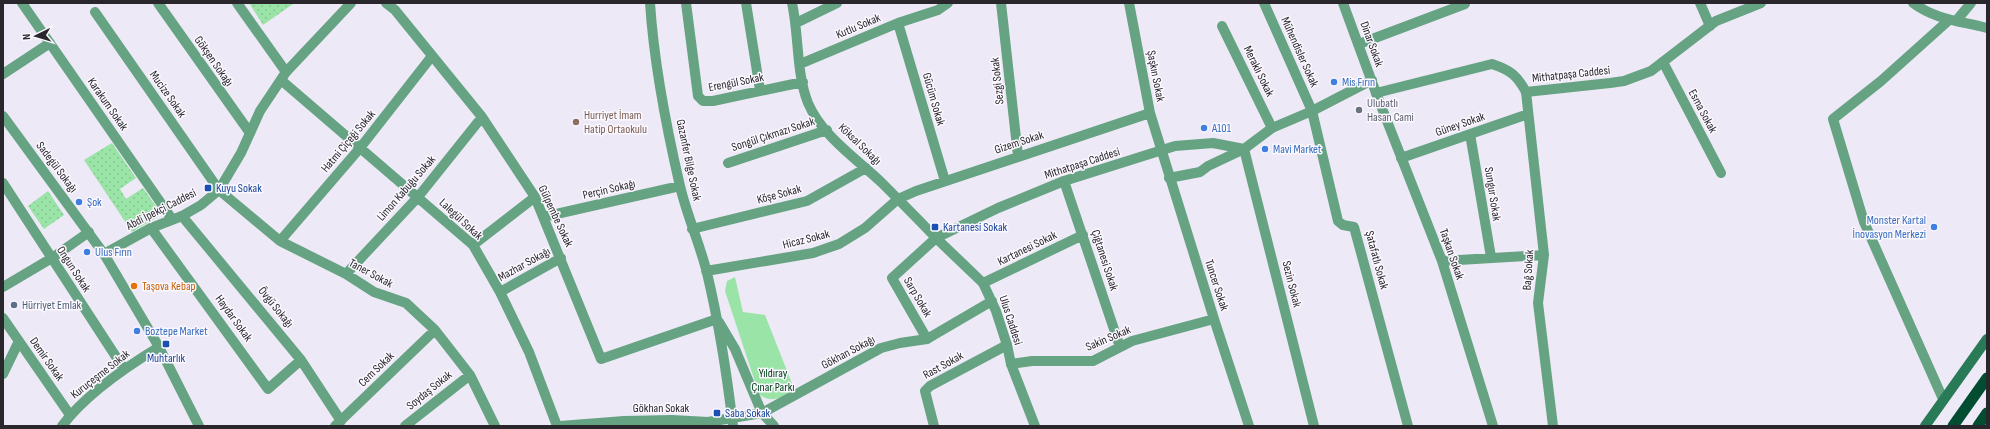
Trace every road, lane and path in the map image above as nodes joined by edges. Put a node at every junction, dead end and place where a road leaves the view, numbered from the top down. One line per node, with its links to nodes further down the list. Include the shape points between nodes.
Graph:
1 (22, 3): 28 (street, Karakum Sokak)
2 (158, 3): 47 (street, Gökşen Sokağı)
3 (237, 3): 34 (street, Lalegül Sokak)
4 (386, 3): 30 (street, Gülpembe Sokak)
5 (650, 3): 61 (street, Gazanfer Bilge Sokak, via 653,48)
6 (686, 3): 37 (street, Erengül Sokak, via 698,96 702,101 713,101)
7 (746, 3): 37 (street)
8 (792, 3): 23 (street, Köksal Sokağı)
9 (838, 3): 23 (street)
10 (948, 3): 24 (street, Kutlu Sokak, via 938,10)
11 (1001, 3): 52 (street, Sezgi Sokak)
12 (1129, 3): 41 (street, Şaşkın Sokak)
13 (1264, 3): 40 (street, Mühendisler Sokak)
14 (1343, 3): 29 (street, Dinar Sokak)
15 (1700, 3): 26 (street)
16 (1761, 3): 26 (street, Mithatpaşa Caddesi, via 1716,21)
17 (1913, 3): 22 (street, via 1932,14)
18 (1971, 3): 22 (street)
19 (347, 4): 34 (street, Abdi İpekçi Caddesi)
20 (1465, 4): 29 (street)
21 (95, 12): 62 (street, Mucize Sokak)
22 (1953, 21): 27 (street); 104 (street, via 1833,119 1864,222)
23 (796, 23): 32 (street, Köksal Sokağı)
24 (898, 23): 32 (street, Kutlu Sokak); 59 (street, Gücüm Sokak)
25 (1222, 26): 45 (street, Meraklı Sokak)
26 (1710, 26): 31 (street, Mithatpaşa Caddesi)
27 (1987, 28)
28 (50, 43): 33 (street); 68 (street, Karakum Sokak)
29 (1359, 44): 35 (street, Dinar Sokak)
30 (432, 56): 44 (street, Gülpembe Sokak); 49 (street, Hatmi Çiçeği Sokak)
31 (1663, 62): 38 (street, Mithatpaşa Caddesi, via 1651,71 1624,80); 56 (street, Esma Sokak)
32 (800, 64): 36 (street, Köksal Sokağı)
33 (3, 74)
34 (284, 76): 47 (street, Abdi İpekçi Caddesi, via 260,111); 49 (street, Lalegül Sokak)
35 (1372, 80): 39 (street, Dinar Sokak); 40 (street)
36 (803, 82): 37 (street, Erengül Sokak); 46 (street, Köksal Sokağı, via 808,103)
37 (760, 90)
38 (1526, 92): 39 (street, Mithatpaşa Caddesi, via 1520,80 1509,70 1492,64); 42 (street, Bağ Sokak)
39 (1376, 94): 53 (street, Taşkan Sokak)
40 (1312, 111): 45 (street); 122 (street, Şatafatlı Sokak, via 1338,221 1354,227)
41 (1150, 113): 51 (street, Şaşkın Sokak); 52 (street, Gizem Sokak)
42 (1528, 114): 48 (street, Güney Sokak); 77 (street, Bağ Sokak)
43 (3, 116): 71 (street, Sadegül Sokağı)
44 (482, 117): 63 (street, Limon Kabuğu Sokak); 64 (street, Gülpembe Sokak)
45 (1272, 128): 50 (street)
46 (827, 130): 54 (street, Songül Çıkmazı Sokak); 55 (street, Köksal Sokağı, via 834,140)
47 (250, 133): 62 (street, Abdi İpekçi Caddesi)
48 (1470, 134): 53 (street, Güney Sokak); 78 (street, Sungur Sokak)
49 (360, 148): 63 (street, Lalegül Sokak); 74 (street, Hatmi Çiçeği Sokak)
50 (1244, 149): 51 (street, Mithatpaşa Caddesi, via 1213,143 1175,146); 57 (street, via 1200,172); 121 (street, Sezin Sokak)
51 (1161, 152): 57 (street, Tuncer Sokak); 58 (street, Mithatpaşa Caddesi)
52 (1018, 156): 59 (street, Gizem Sokak)
53 (1402, 158): 81 (street, Taşkan Sokak)
54 (728, 163)
55 (866, 168): 65 (street, Köksal Sokağı); 70 (street, Köşe Sokak, via 807,200)
56 (1721, 172)
57 (1169, 178): 90 (street, Tuncer Sokak)
58 (1064, 181): 72 (street, Çiğtanesi Sokak); 73 (street, Mithatpaşa Caddesi, via 998,208)
59 (945, 182): 65 (street, Gizem Sokak)
60 (3, 183): 79 (street, Ongun Sokak)
61 (680, 186): 67 (street, Perçin Sokağı); 70 (street, Gazanfer Bilge Sokak)
62 (219, 190): 66 (street, Abdi İpekçi Caddesi); 74 (street, Taner Sokak)
63 (418, 197): 75 (street, Lalegül Sokak); 83 (street, Limon Kabuğu Sokak)
64 (535, 197): 67 (street, Gülpembe Sokak); 75 (street)
65 (898, 199): 73 (street, Köksal Sokağı); 82 (street, Hicaz Sokak, via 865,228 839,244 796,256)
66 (182, 216): 68 (street, Abdi İpekçi Caddesi); 98 (street, Övgü Sokağı)
67 (543, 217): 80 (street, Gülpembe Sokak)
68 (172, 219): 69 (street, Abdi İpekçi Caddesi)
69 (151, 228): 76 (street, Abdi İpekçi Caddesi); 98 (street, Haydar Sokak, via 268,389)
70 (692, 229): 82 (street, Gazanfer Bilge Sokak)
71 (89, 232): 76 (street, Sadegül Sokağı); 79 (street)
72 (1083, 235): 84 (street, Kartanesi Sokak); 97 (street, Çiğtanesi Sokak)
73 (936, 238): 84 (street, Ulus Caddesi); 92 (street, Sarp Sokak, via 892,278)
74 (280, 241): 83 (street, Taner Sokak)
75 (473, 245): 86 (street, Lalegül Sokak)
76 (104, 254): 96 (street)
77 (1544, 255): 78 (street); 124 (street, Bağ Sokak, via 1538,303)
78 (1491, 257): 81 (street)
79 (52, 258): 85 (street); 100 (street, Ongun Sokak)
80 (561, 258): 86 (street, Mazhar Sokağı); 89 (street, Gülpembe Sokak, via 601,359)
81 (1442, 261): 123 (street, Taşkan Sokak)
82 (706, 271): 89 (street, Gazanfer Bilge Sokak)
83 (346, 274): 91 (street, Taner Sokak, via 374,292 406,303)
84 (983, 283): 87 (street, Ulus Caddesi)
85 (3, 287)
86 (500, 292): 116 (street, Lalegül Sokak, via 529,352)
87 (992, 301): 92 (street, Gökhan Sokağı); 95 (street, Ulus Caddesi)
88 (3, 318): 94 (street, Demir Sokak)
89 (717, 319): 105 (street, via 735,349); 108 (street)
90 (1214, 319): 97 (street, Sakin Sokak, via 1132,341); 120 (street, Tuncer Sokak)
91 (435, 330): 102 (street, Taner Sokak); 110 (street, Cem Sokak)
92 (927, 339): 105 (street, Gökhan Sokağı, via 900,342 881,348)
93 (1987, 339): 104 (main road)
94 (19, 342): 101 (street); 107 (street, Demir Sokak)
95 (1007, 345): 99 (street, Ulus Caddesi); 118 (street, Rast Sokak, via 924,391)
96 (159, 347): 100 (street, Kuruçeşme Sokak); 113 (street)
97 (1120, 347): 99 (street, Sakin Sokak, via 1093,361 1032,361)
98 (301, 360): 110 (street, Övgü Sokağı)
99 (1011, 364): 119 (street, Ulus Caddesi)
100 (124, 369): 107 (street, Kuruçeşme Sokak)
101 (3, 374)
102 (470, 375): 114 (street, Soydaş Sokak); 115 (street, Taner Sokak)
103 (1987, 378): 126 (highway)
104 (1943, 400): 125 (main road)
105 (762, 413): 108 (street, Gökhan Sokak); 117 (street)
106 (1987, 413): 127 (highway)
107 (70, 415): 112 (street, Kuruçeşme Sokak)
108 (732, 422): 109 (street, Gökhan Sokak)
109 (673, 423): 111 (street, Gökhan Sokak)
110 (338, 424)
111 (594, 425): 116 (street, Gökhan Sokak)
112 (62, 426)
113 (199, 426)
114 (405, 426)
115 (495, 426)
116 (558, 426)
117 (774, 426)
118 (934, 426)
119 (1035, 426)
120 (1249, 426)
121 (1314, 426)
122 (1408, 426)
123 (1493, 426)
124 (1553, 426)
125 (1925, 426)
126 (1953, 426)
127 (1978, 426)

